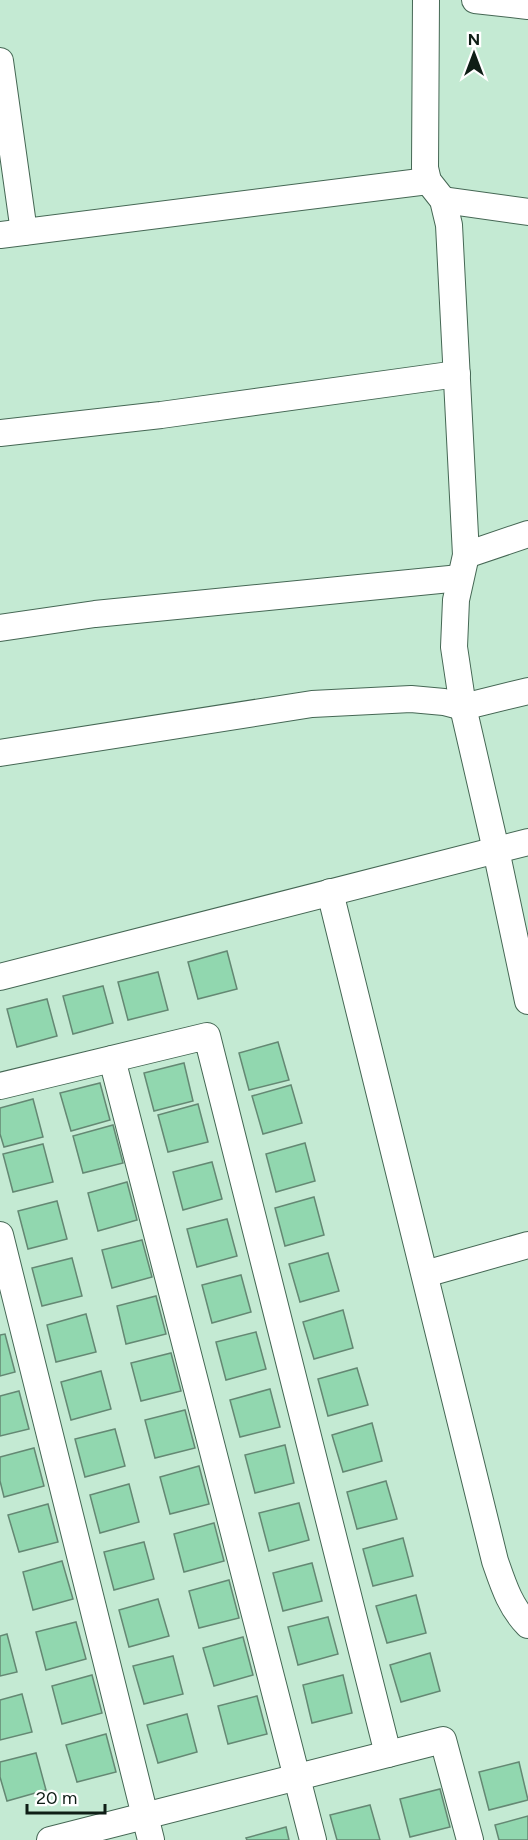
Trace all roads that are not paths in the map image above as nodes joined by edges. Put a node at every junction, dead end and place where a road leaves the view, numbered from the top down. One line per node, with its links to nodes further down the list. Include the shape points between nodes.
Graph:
1 (426, 0): 5 (street, via 425,168)
2 (475, 0): 3 (street)
3 (528, 6)
4 (0, 61): 7 (street)
5 (435, 190): 6 (street); 7 (street); 8 (street, via 449,225)
6 (528, 212)
7 (12, 233)
8 (457, 374): 9 (street); 11 (street)
9 (0, 433)
10 (528, 534): 11 (street)
11 (463, 566): 12 (street); 14 (street, via 456,600 454,647)
12 (0, 628)
13 (528, 692): 14 (street)
14 (463, 707): 15 (street, via 411,699 312,704); 17 (street)
15 (0, 753)
16 (528, 842): 17 (street)
17 (496, 850): 18 (street); 20 (street)
18 (330, 892): 19 (street); 25 (street)
19 (0, 977)
20 (528, 1001)
21 (112, 1059): 22 (street); 27 (street, via 207,1036); 28 (street)
22 (0, 1086)
23 (0, 1235): 29 (street)
24 (528, 1245): 25 (street)
25 (425, 1274): 26 (street, via 495,1561 505,1590)
26 (528, 1625)
27 (388, 1754): 28 (street); 32 (street, via 443,1740)
28 (297, 1777): 29 (street); 31 (street)
29 (148, 1828): 30 (street)
30 (50, 1840)
31 (313, 1840)
32 (470, 1840)

